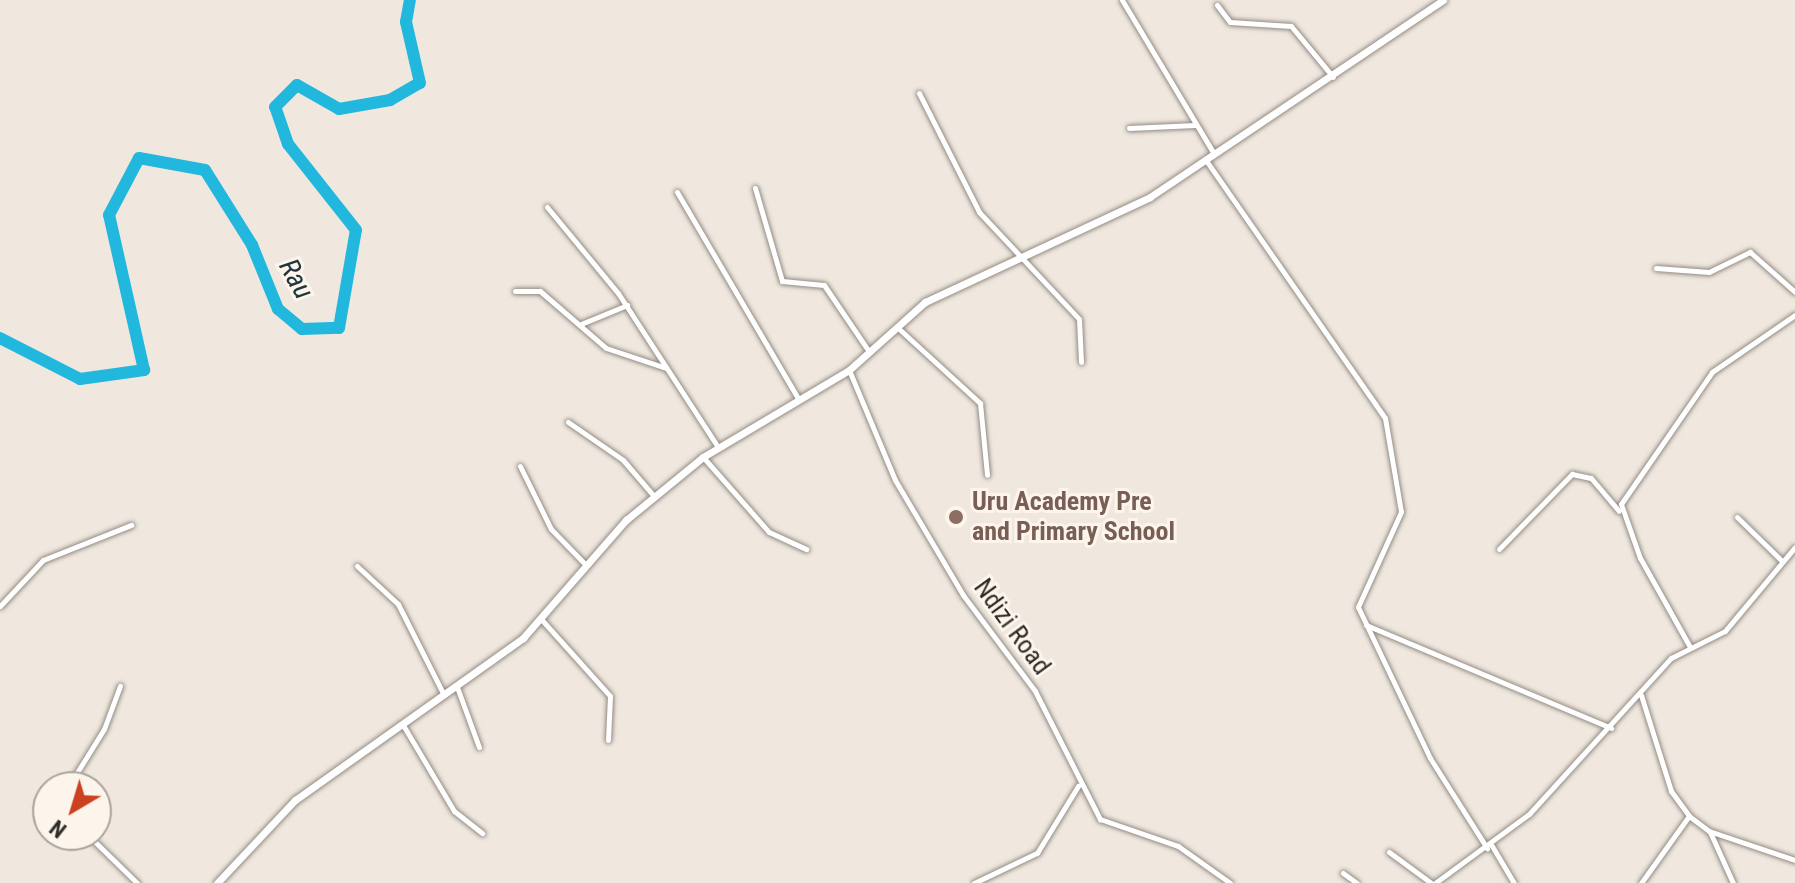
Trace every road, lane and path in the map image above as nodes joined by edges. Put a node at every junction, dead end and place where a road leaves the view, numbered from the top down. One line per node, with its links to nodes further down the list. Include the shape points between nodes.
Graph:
1 (1122, 0): 6 (street)
2 (1443, 0): 4 (street)
3 (1217, 5): 4 (street, via 1230,22 1291,26)
4 (1334, 78): 8 (street)
5 (919, 93): 13 (street, via 959,180)
6 (1195, 125): 7 (street); 8 (street)
7 (1129, 128)
8 (1214, 154): 9 (street)
9 (1205, 159): 13 (street, via 1138,204); 43 (street, via 1385,418 1401,512 1361,598)
10 (755, 188): 21 (street, via 782,281 824,285)
11 (677, 192): 25 (street)
12 (547, 207): 17 (street)
13 (1014, 258): 20 (street, via 925,302); 22 (street, via 1079,319)
14 (1656, 268): 16 (street, via 1709,272 1750,252)
15 (515, 291): 19 (street, via 540,291)
16 (1795, 292)
17 (627, 305): 19 (street); 23 (street)
18 (1795, 315): 32 (street, via 1712,372 1635,475)
19 (581, 324): 23 (street, via 606,348)
20 (897, 327): 21 (street); 30 (street, via 980,403)
21 (868, 350): 24 (street)
22 (1081, 362)
23 (667, 368): 27 (street)
24 (849, 370): 25 (street); 54 (street, Ndizi Road, via 895,480 963,595 1029,682)
25 (799, 400): 27 (street)
26 (568, 422): 31 (street, via 623,460)
27 (718, 447): 28 (street)
28 (703, 457): 31 (street); 36 (street, via 769,532)
29 (520, 466): 39 (street, via 551,529)
30 (987, 475)
31 (653, 495): 39 (street)
32 (1620, 511): 37 (street, via 1591,478 1572,474); 44 (street)
33 (1737, 517): 38 (street)
34 (131, 525): 41 (street, via 43,560)
35 (1795, 547): 38 (street)
36 (806, 549)
37 (1499, 549)
38 (1782, 561): 44 (street, via 1725,631)
39 (584, 563): 42 (street)
40 (357, 566): 48 (street, via 398,604)
41 (0, 606)
42 (541, 619): 46 (street); 51 (street, via 610,696)
43 (1366, 625): 50 (street); 58 (street, via 1430,758)
44 (1690, 647): 47 (street)
45 (120, 686): 53 (street, via 104,729)
46 (457, 687): 48 (street); 52 (street)
47 (1641, 694): 50 (street); 55 (street, via 1671,791)
48 (444, 696): 49 (street)
49 (403, 725): 57 (street, via 454,811); 64 (street, via 295,800)
50 (1611, 728): 58 (street)
51 (608, 740)
52 (479, 747)
53 (78, 771)
54 (1079, 785): 65 (street, via 1037,853); 66 (street, Ndizi Road, via 1100,819 1178,846)
55 (1689, 816): 56 (street); 70 (street)
56 (1709, 831): 61 (street); 71 (street)
57 (482, 833)
58 (1490, 847): 68 (street); 69 (street)
59 (104, 851): 63 (street)
60 (1389, 852): 68 (street)
61 (1795, 860)
62 (1343, 873): 67 (street)
63 (137, 883)
64 (217, 883)
65 (974, 883)
66 (1230, 883)
67 (1357, 883)
68 (1433, 883)
69 (1514, 883)
70 (1641, 883)
71 (1733, 883)

